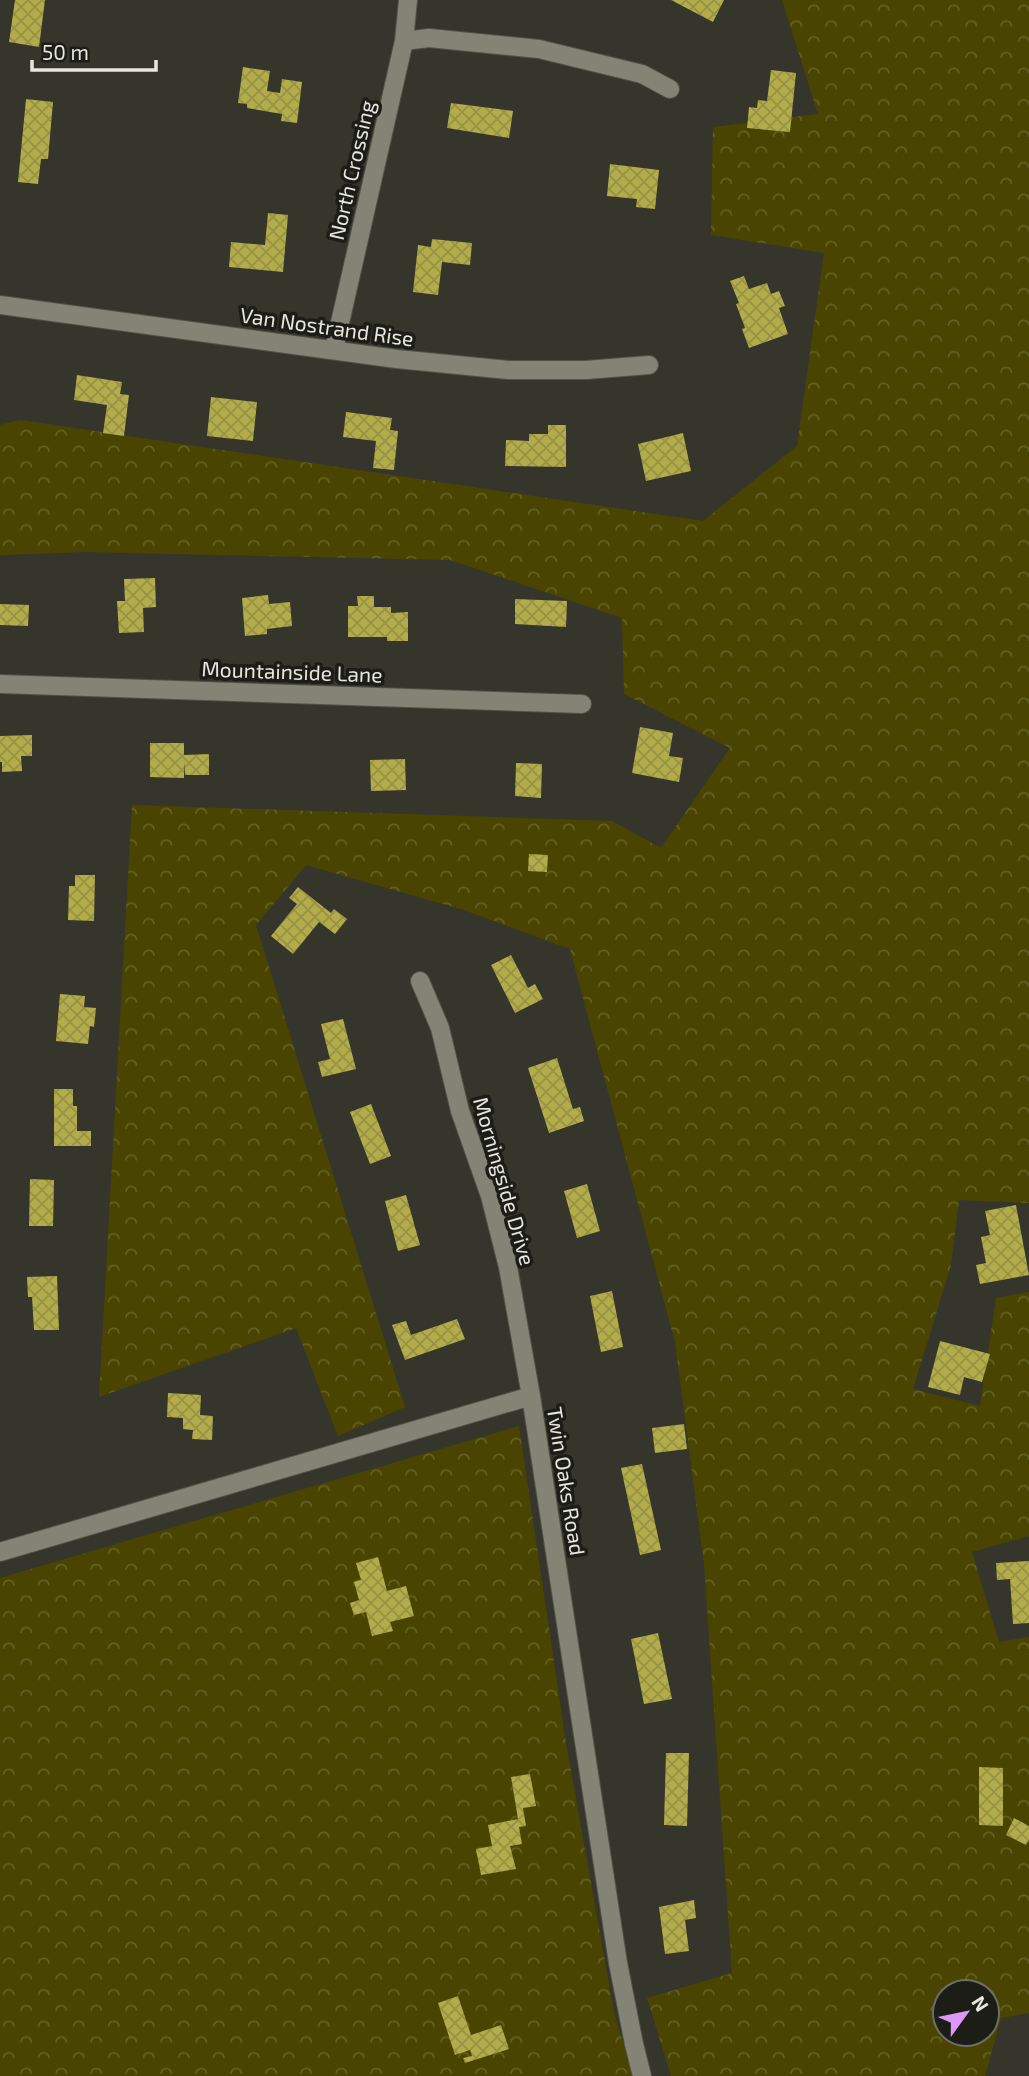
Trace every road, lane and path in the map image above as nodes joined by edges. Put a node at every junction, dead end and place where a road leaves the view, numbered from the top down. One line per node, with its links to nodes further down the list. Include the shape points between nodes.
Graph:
1 (408, 0): 2 (street, North Crossing)
2 (404, 41): 3 (street, via 429,38 539,49 642,74); 5 (street, North Crossing)
3 (670, 89)
4 (0, 305): 5 (street, Van Nostrand Rise)
5 (334, 349): 6 (street, Van Nostrand Rise, via 508,370)
6 (649, 365)
7 (0, 684): 8 (street, Mountainside Lane)
8 (582, 704)
9 (420, 982): 10 (street, Morningside Drive, via 440,1028 460,1111 490,1196)
10 (531, 1396): 11 (street, Twin Oaks Road); 12 (street, Twin Oaks Road, via 618,1963)
11 (0, 1552)
12 (642, 2076)

